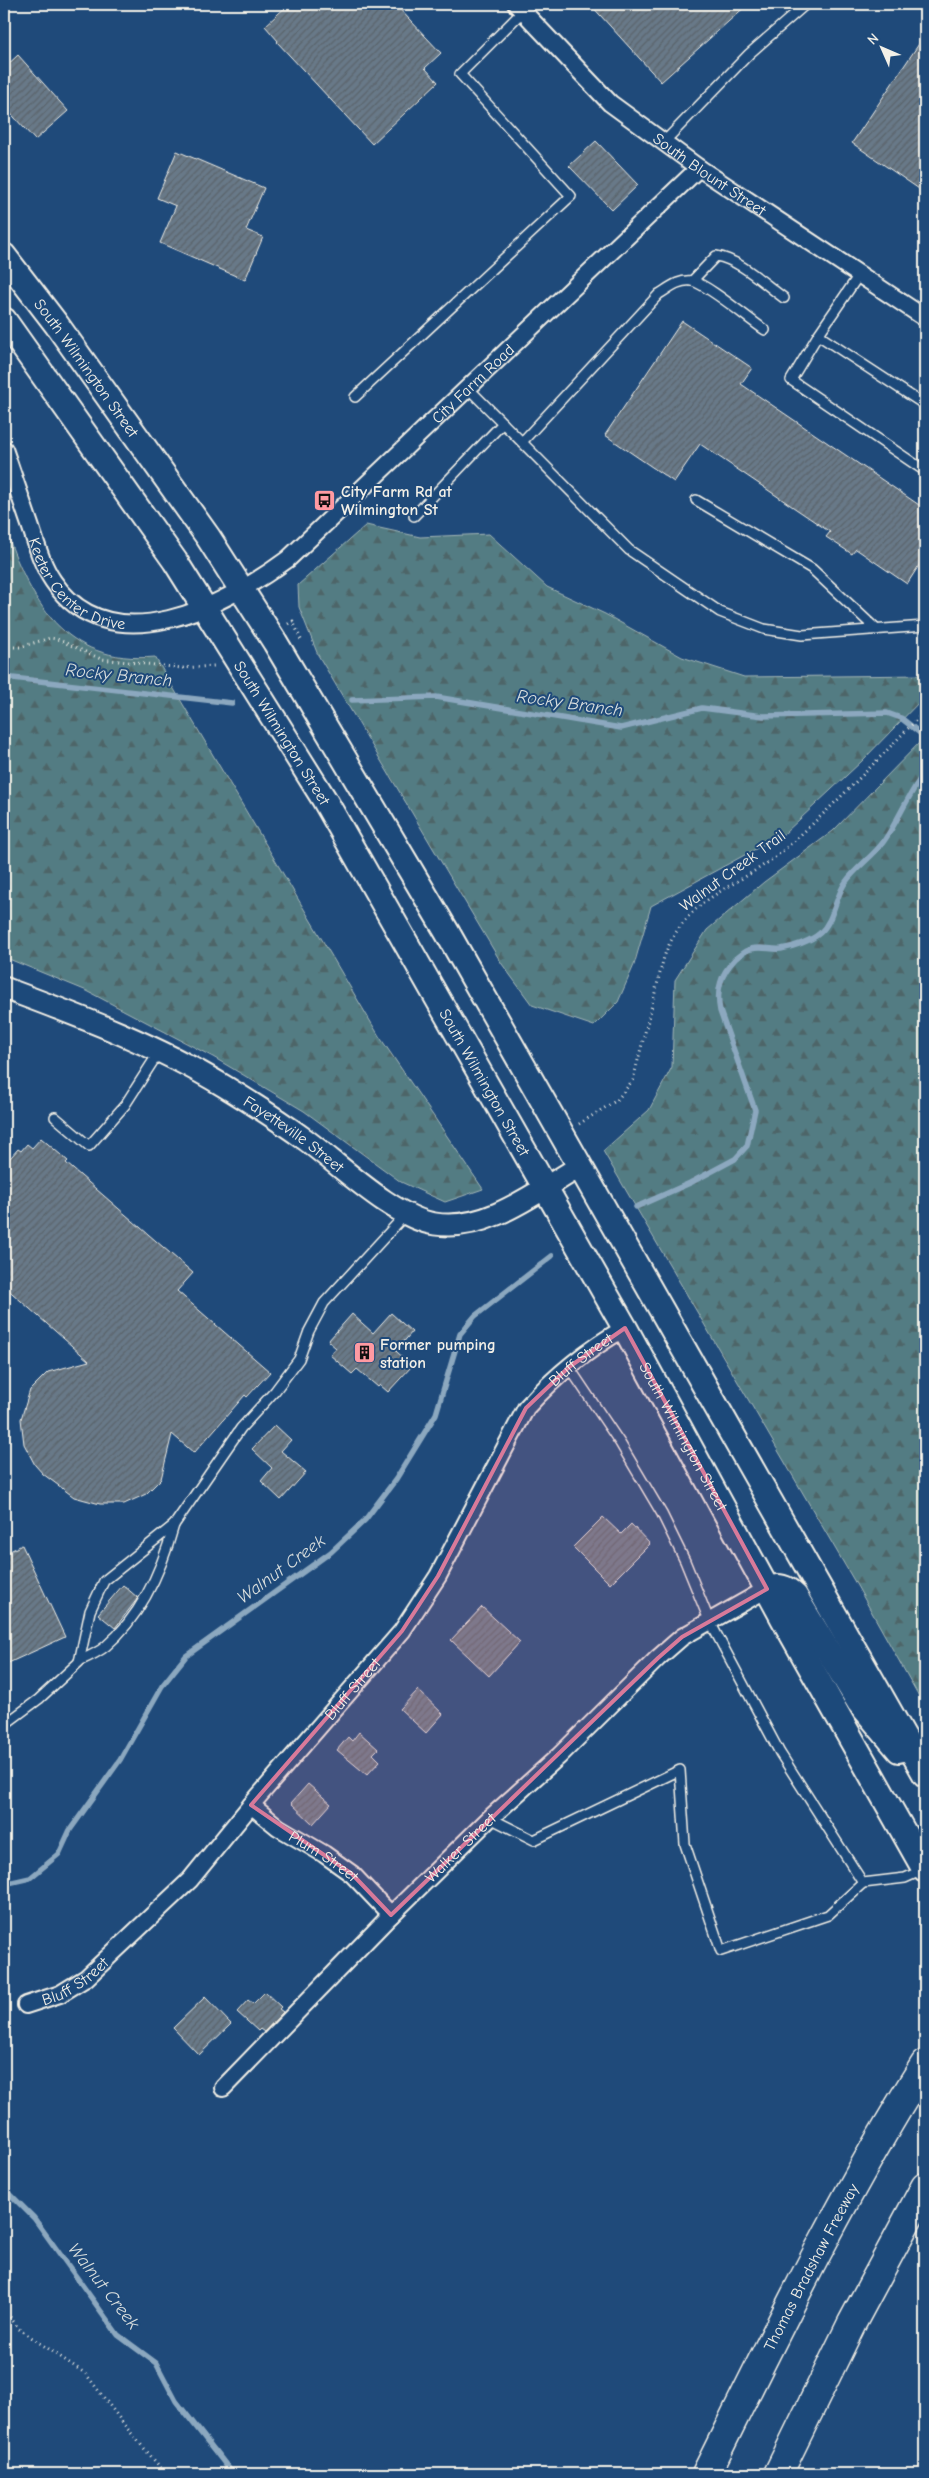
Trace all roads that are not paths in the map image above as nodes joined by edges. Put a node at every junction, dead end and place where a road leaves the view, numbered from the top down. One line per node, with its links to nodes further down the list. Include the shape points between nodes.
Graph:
1 (806, 4): 3 (lane, via 749,54)
2 (519, 7): 3 (street, South Blount Street, via 610,103); 14 (lane, via 460,74 571,196)
3 (664, 142): 4 (street, South Blount Street)
4 (699, 168): 6 (street, South Blount Street); 13 (street, City Farm Road)
5 (4, 256): 22 (main road, South Wilmington Street, via 68,341)
6 (859, 275): 9 (street, South Blount Street); 12 (lane)
7 (692, 281): 8 (lane, via 711,259 723,257 734,261); 11 (lane); 17 (lane, via 677,282 659,294)
8 (784, 298)
9 (925, 318)
10 (4, 320): 23 (main road, South Wilmington Street)
11 (765, 330)
12 (818, 335): 15 (lane); 19 (lane, via 791,380)
13 (468, 388): 16 (lane); 22 (street, City Farm Road, via 288,559)
14 (355, 397)
15 (925, 405)
16 (503, 423): 17 (lane); 21 (lane)
17 (522, 442): 25 (lane, via 630,550 720,612 764,629 802,635)
18 (4, 449): 23 (street, Keeter Center Drive, via 46,571 70,602 107,622 126,624 148,623)
19 (925, 471)
20 (696, 500): 25 (lane, via 812,569)
21 (414, 516)
22 (242, 590): 23 (street, Keeter Center Drive); 29 (main road, South Wilmington Street, via 368,796)
23 (206, 607): 30 (main road, South Wilmington Street, via 334,816)
24 (925, 626): 25 (lane)
25 (876, 630)
26 (4, 988): 27 (street, Fayetteville Street, via 90,1019)
27 (160, 1052): 28 (lane, via 126,1105 89,1146); 31 (street, Fayetteville Street, via 223,1086 297,1134)
28 (54, 1117)
29 (579, 1167): 30 (street, Fayetteville Street); 39 (main road, South Wilmington Street)
30 (545, 1187): 31 (street, Fayetteville Street, via 491,1217 473,1223 454,1226 433,1224); 32 (main road, South Wilmington Street)
31 (406, 1214): 34 (lane, via 324,1303 299,1359 241,1428)
32 (625, 1328): 33 (street, Bluff Street, via 601,1341); 35 (main road, South Wilmington Street)
33 (569, 1367): 36 (lane, via 655,1501 686,1561); 41 (street, Bluff Street, via 526,1408 438,1576 402,1631)
34 (174, 1525): 37 (lane, via 164,1561 136,1612 106,1647); 37 (lane, via 104,1581 90,1610)
35 (767, 1589): 36 (street, Walker Street); 40 (main road, via 779,1586 795,1596 859,1702); 43 (main road, South Wilmington Street)
36 (709, 1620): 42 (street, Walker Street, via 658,1658 559,1756); 44 (lane, via 780,1753)
37 (79, 1661): 38 (lane)
38 (4, 1725)
39 (925, 1774)
40 (925, 1782)
41 (251, 1805): 45 (street, Plum Street, via 278,1827 352,1874); 46 (street, Bluff Street, via 190,1880 86,1978 60,1994)
42 (490, 1818): 44 (lane, via 534,1840 680,1770 685,1844 721,1951 828,1915); 45 (street, Walker Street)
43 (925, 1870): 44 (lane, via 905,1878)
44 (863, 1883)
45 (391, 1915): 48 (street, Walker Street)
46 (26, 2005)
47 (925, 2064): 50 (highway, Thomas Bradshaw Freeway, via 816,2251)
48 (223, 2088)
49 (925, 2186): 51 (highway, via 852,2323)
50 (706, 2474)
51 (778, 2474)

